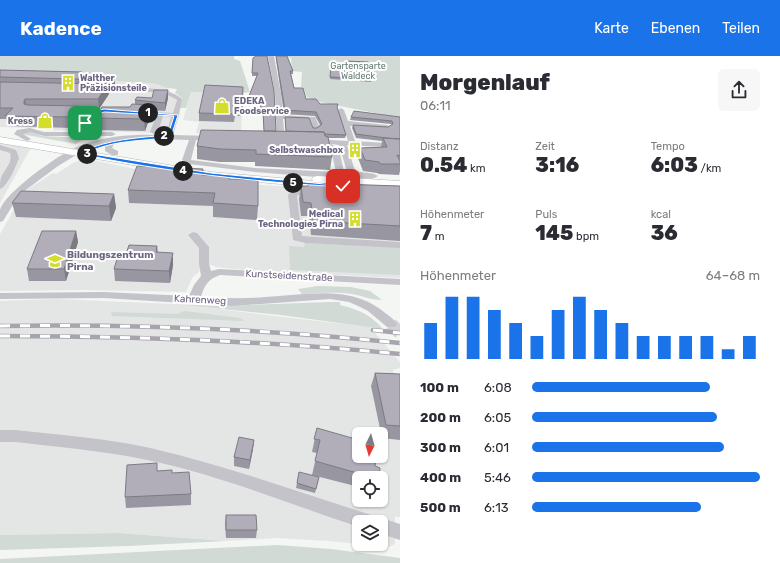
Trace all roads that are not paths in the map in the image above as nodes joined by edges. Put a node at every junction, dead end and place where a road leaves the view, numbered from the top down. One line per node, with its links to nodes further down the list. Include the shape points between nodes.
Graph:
1 (270, 56): 11 (street)
2 (87, 90): 9 (street, via 176,95 179,98)
3 (312, 108): 12 (street)
4 (341, 110): 13 (street)
5 (59, 112): 6 (street)
6 (95, 113): 7 (street); 15 (street)
7 (106, 113)
8 (126, 114): 10 (street)
9 (176, 115): 10 (street); 19 (street)
10 (160, 116): 17 (street)
11 (280, 117): 12 (street); 25 (street)
12 (313, 118): 14 (street)
13 (345, 123): 16 (street); 28 (street)
14 (316, 128)
15 (81, 130)
16 (388, 133): 28 (street); 29 (street)
17 (156, 134): 19 (street); 24 (street)
18 (0, 136): 22 (main road)
19 (169, 136): 20 (street)
20 (192, 137): 21 (street); 27 (street, via 186,160 189,162 255,170 338,174 340,172 335,149 328,146)
21 (224, 138)
22 (27, 139): 24 (street, via 18,134 30,130 44,134 108,133 114,135); 33 (main road)
23 (0, 140): 31 (main road)
24 (113, 140): 33 (street); 35 (street, via 108,149)
25 (282, 140)
26 (304, 141): 27 (street)
27 (327, 142): 32 (street)
28 (352, 142): 32 (street)
29 (400, 146)
30 (0, 147): 40 (street, via 12,152 16,158)
31 (54, 148): 33 (main road); 36 (street)
32 (346, 149): 34 (street); 37 (street, via 351,173)
33 (82, 150): 35 (main road); 36 (street); 38 (street); 41 (main road, via 149,166 243,178)
34 (365, 150)
35 (115, 153): 39 (main road, via 237,173)
36 (63, 159): 38 (street)
37 (374, 176)
38 (37, 178): 43 (street, via 13,196)
39 (400, 184)
40 (0, 186)
41 (400, 189)
42 (331, 192): 45 (street, via 300,191 292,195 297,238)
43 (0, 219)
44 (193, 235): 46 (street, via 204,247)
45 (400, 245)
46 (207, 276): 47 (street, Kunstseidenstraße, via 225,272); 49 (street, via 198,285)
47 (400, 282)
48 (0, 296): 49 (street, Kahrenweg, via 104,295)
49 (194, 301): 50 (street, Kahrenweg, via 264,302 340,297 367,306)
50 (391, 324)
51 (0, 436): 52 (street, via 107,446 149,454 204,468)
52 (352, 517)

